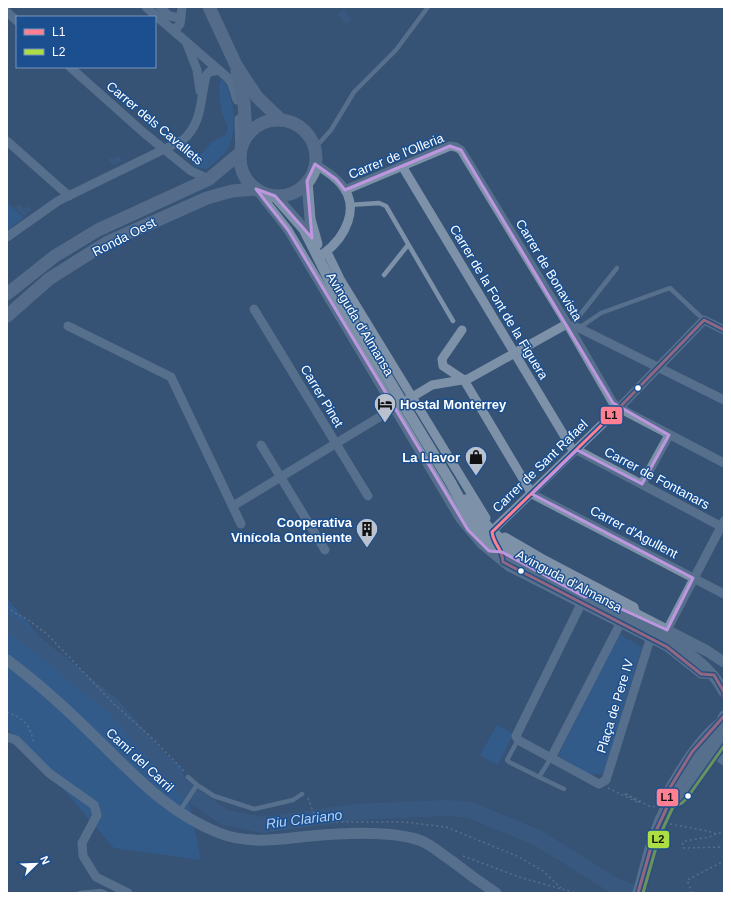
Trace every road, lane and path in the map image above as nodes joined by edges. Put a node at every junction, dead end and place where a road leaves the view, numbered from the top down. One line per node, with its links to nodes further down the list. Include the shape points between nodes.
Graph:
1 (146, 7): 9 (street)
2 (160, 7): 7 (street, via 169,16)
3 (182, 7): 7 (street)
4 (209, 7): 11 (main road)
5 (428, 7): 19 (lane, via 396,50 354,92 331,130)
6 (7, 12): 8 (street)
7 (181, 18): 9 (street)
8 (16, 20)
9 (174, 32): 10 (street)
10 (185, 41): 13 (street); 14 (street, via 197,70)
11 (236, 65): 15 (main road, via 257,97); 16 (main road, via 244,102)
12 (71, 68): 20 (street, Carrer dels Cavallets)
13 (219, 70): 14 (street, via 209,72 206,76); 21 (street, via 228,78 236,93)
14 (202, 104): 20 (street, via 198,119 188,135 178,144)
15 (281, 120): 16 (main road, via 261,123); 19 (main road, via 302,129)
16 (246, 136): 21 (main road)
17 (7, 141): 28 (street)
18 (456, 147): 23 (street, Carrer de l'Olleria, via 450,146); 42 (street, Carrer de Bonavista, via 461,150)
19 (315, 148): 22 (main road)
20 (165, 150): 24 (street, Carrer dels Cavallets, via 198,176); 28 (street)
21 (240, 153): 24 (main road, Ronda Oest); 26 (main road, via 243,173)
22 (315, 164): 25 (main road); 27 (street, via 336,178)
23 (402, 166): 27 (street, Carrer de l'Olleria); 45 (street, Carrer de la Font de la Figuera)
24 (209, 179): 36 (main road, Ronda Oest, via 98,230 55,256)
25 (308, 181): 29 (main road, via 287,195); 33 (street, Avinguda d'Almansa, via 310,219)
26 (256, 189): 29 (main road); 38 (main road, Ronda Oest, via 232,191 207,198 106,243 49,279); 49 (street, Avinguda d'Almansa, via 288,230)
27 (345, 190): 30 (street)
28 (69, 196): 31 (street, via 44,210)
29 (274, 196): 33 (street, Avinguda d'Almansa, via 299,222)
30 (349, 205): 32 (lane, via 382,203); 33 (street, via 348,222 344,232 336,244)
31 (7, 237)
32 (408, 245): 35 (lane); 40 (lane)
33 (322, 256): 49 (street, Avinguda d'Almansa, via 334,289)
34 (617, 268): 42 (lane)
35 (384, 275)
36 (7, 294)
37 (254, 309): 52 (street, Carrer Pinet)
38 (7, 316)
39 (704, 320): 42 (lane, via 670,288); 44 (street); 46 (street, Carrer de Sant Rafael)
40 (453, 321)
41 (68, 326): 62 (street, via 171,377)
42 (573, 326): 45 (street, via 558,328); 46 (street, via 652,366); 50 (street, Carrer de Bonavista, via 613,402)
43 (462, 330): 47 (street, via 442,362 445,369)
44 (724, 330)
45 (514, 353): 47 (street); 54 (street, Carrer de la Font de la Figuera)
46 (659, 367): 48 (street); 50 (street, Carrer de Sant Rafael)
47 (464, 380): 49 (street, via 438,383); 60 (street)
48 (724, 400)
49 (402, 403): 52 (street); 58 (street, Avinguda d'Almansa); 59 (street, Avinguda d'Almansa); 65 (street, Avinguda d'Almansa)
50 (619, 408): 51 (street); 54 (street, Carrer de Sant Rafael)
51 (669, 435): 55 (street); 57 (street)
52 (336, 444): 56 (street); 61 (street, Carrer Pinet)
53 (260, 446): 56 (street)
54 (575, 451): 57 (street, Carrer de Fontanars); 60 (street, Carrer de Sant Rafael)
55 (724, 463)
56 (280, 478): 62 (street); 66 (street)
57 (642, 484): 64 (street, Carrer de Fontanars)
58 (452, 485): 59 (street); 65 (street, Avinguda d'Almansa); 67 (street, Avinguda d'Almansa, via 472,522)
59 (441, 488): 67 (street, Avinguda d'Almansa, via 468,530 489,551)
60 (532, 494): 65 (street, Carrer de Sant Rafael); 68 (street, Carrer d'Agullent)
61 (368, 496)
62 (233, 506): 63 (street)
63 (241, 524)
64 (723, 525): 68 (street)
65 (494, 530): 67 (street, via 492,540); 72 (street, Avinguda d'Almansa, via 517,553)
66 (325, 550)
67 (503, 557): 70 (street, Avinguda d'Almansa, via 513,560)
68 (693, 578): 69 (street, Carrer d'Agullent); 74 (street)
69 (724, 594)
70 (583, 601): 72 (street, via 591,595 621,611); 73 (street, Avinguda d'Almansa); 75 (street, Avinguda d'Almansa); 85 (street)
71 (7, 607): 90 (path, via 46,634)
72 (633, 613): 74 (street, Avinguda d'Almansa)
73 (620, 624): 75 (street, Avinguda d'Almansa); 88 (street, Plaça de Pere IV)
74 (667, 630): 77 (street, Avinguda d'Almansa)
75 (651, 636): 78 (street, Avinguda d'Almansa, via 684,650); 78 (street, Avinguda d'Almansa, via 678,654 701,674); 92 (street, Plaça de Pere IV, via 606,780)
76 (7, 660): 97 (street, Camí del Carril, via 25,673 99,740 152,793)
77 (724, 662)
78 (714, 675): 79 (street, Avinguda d'Almansa)
79 (724, 692): 80 (street)
80 (724, 698)
81 (7, 712): 86 (path, via 20,717 31,730)
82 (723, 722): 84 (street); 96 (street, via 711,728 675,778 666,794)
83 (7, 737): 107 (street, via 21,744 50,773 94,804 97,815 82,843 83,856 96,877)
84 (720, 737): 87 (street); 96 (street, via 676,789)
85 (517, 738): 88 (street); 91 (lane, via 507,760)
86 (36, 749)
87 (713, 752): 89 (street); 96 (street, via 683,795)
88 (550, 758): 91 (lane); 92 (street)
89 (724, 761)
90 (188, 777): 93 (lane)
91 (539, 777): 94 (lane)
92 (599, 784): 96 (path, via 639,804 624,794 649,806)
93 (196, 787): 95 (lane, via 214,796 254,809 293,800); 97 (lane)
94 (564, 789)
95 (302, 794): 104 (path, via 309,798 316,822 404,822 446,827 518,856 543,871)
96 (666, 807): 110 (street, via 655,833)
97 (179, 812): 102 (street, Camí del Carril, via 208,828 239,839 271,841 334,834 390,835 424,842)
98 (668, 824): 100 (path)
99 (724, 832): 100 (path)
100 (716, 834): 101 (path, via 692,838 683,842 682,846)
101 (724, 847)
102 (450, 860): 104 (path, via 457,856 465,856 522,878); 108 (street, Camí del Carril)
103 (724, 861): 111 (path, via 687,880)
104 (561, 888): 109 (path)
105 (80, 893): 106 (lane)
106 (106, 893)
107 (128, 893)
108 (496, 893)
109 (576, 893)
110 (638, 893)
111 (692, 893)

